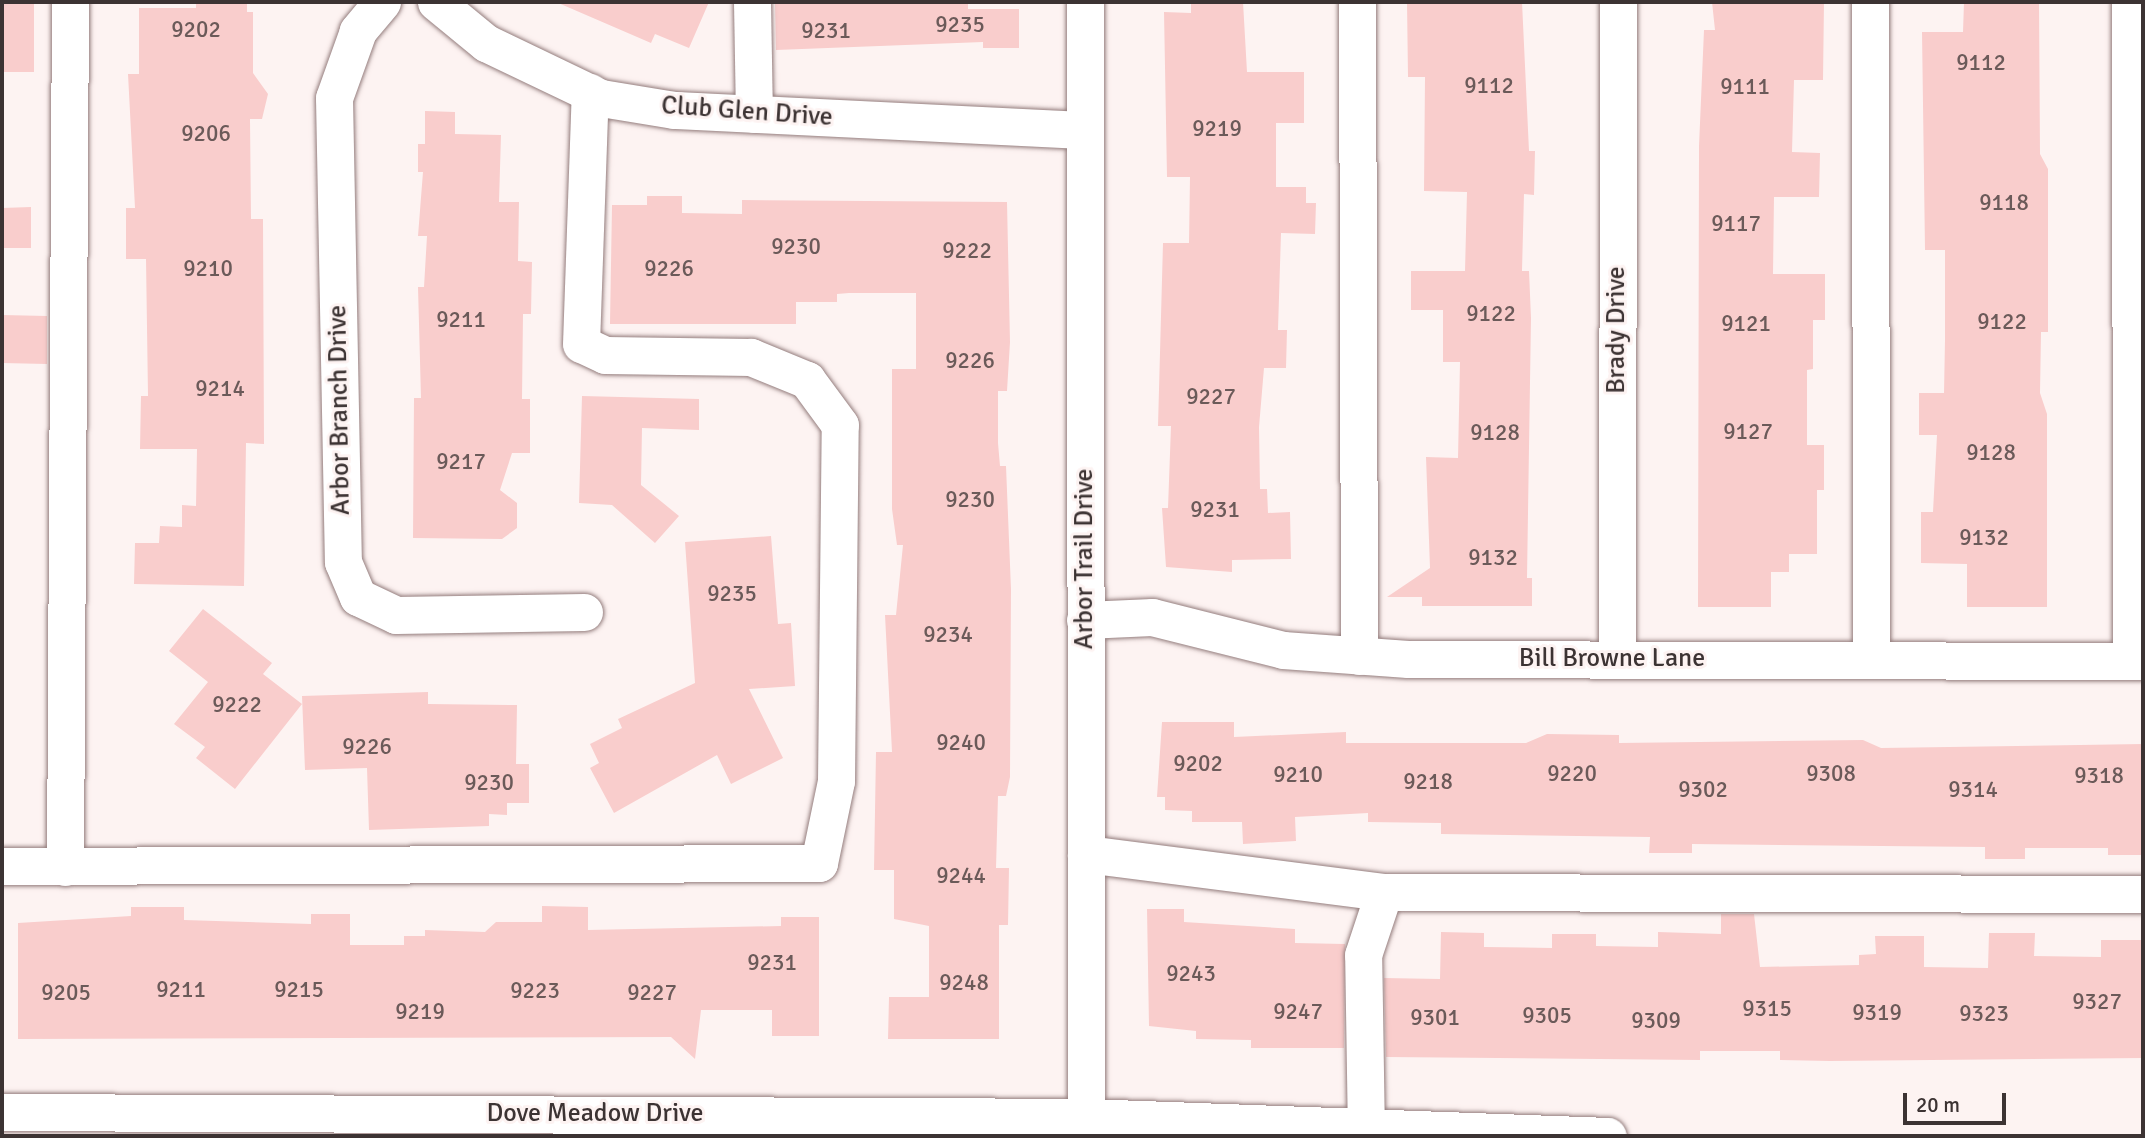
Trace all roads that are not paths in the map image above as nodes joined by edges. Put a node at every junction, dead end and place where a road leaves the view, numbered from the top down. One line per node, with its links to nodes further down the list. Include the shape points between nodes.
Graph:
1 (70, 2): 21 (street)
2 (382, 2): 13 (street, Arbor Branch Drive, via 358,31 334,98 343,562 358,597 396,615)
3 (436, 2): 10 (street, Club Glen Drive, via 486,43)
4 (752, 2): 11 (street)
5 (1085, 2): 12 (street, Arbor Trail Drive)
6 (1357, 2): 15 (street)
7 (1618, 2): 16 (street, Brady Drive)
8 (1870, 2): 17 (street)
9 (2130, 2): 18 (street)
10 (590, 92): 11 (street, Club Glen Drive, via 674,110); 21 (street, via 581,344 605,355 751,357 807,380 840,425 836,781 819,863)
11 (754, 114): 12 (street, Club Glen Drive)
12 (1085, 130): 14 (street, Arbor Trail Drive)
13 (584, 612)
14 (1085, 620): 15 (street, Bill Browne Lane, via 1152,617 1283,650); 19 (street, Arbor Trail Drive)
15 (1359, 656): 16 (street, Bill Browne Lane)
16 (1617, 659): 17 (street, Bill Browne Lane)
17 (1871, 660): 18 (street, Bill Browne Lane)
18 (2137, 661)
19 (1086, 854): 22 (street); 25 (street, Arbor Trail Drive)
20 (2, 866): 21 (street)
21 (65, 867)
22 (1384, 892): 23 (street); 26 (street, via 1363,955)
23 (2143, 894)
24 (2, 1112): 25 (street, Dove Meadow Drive)
25 (1086, 1116): 26 (street, Dove Meadow Drive)
26 (1366, 1134): 27 (street, Dove Meadow Drive)
27 (1608, 1136)

